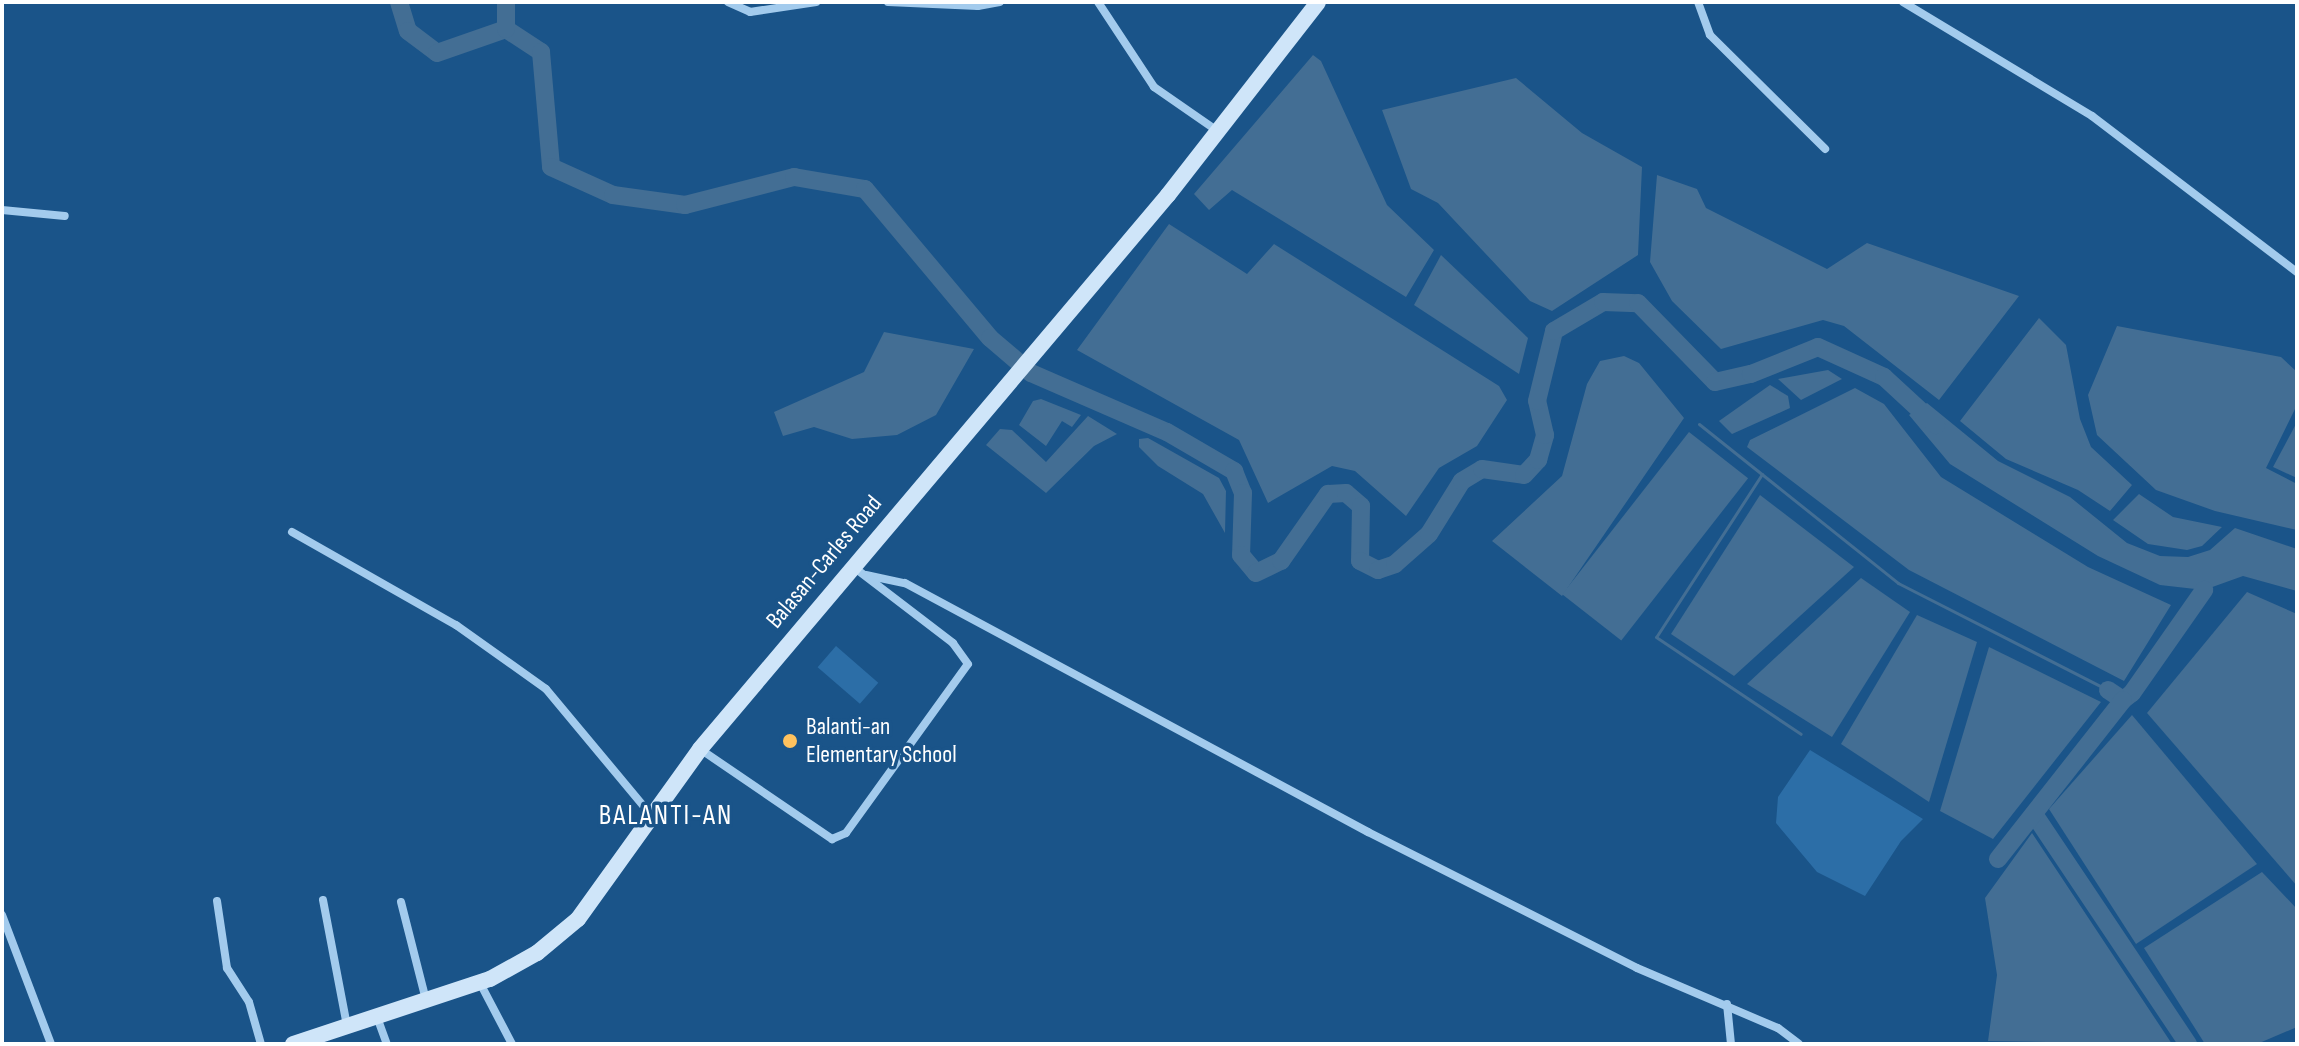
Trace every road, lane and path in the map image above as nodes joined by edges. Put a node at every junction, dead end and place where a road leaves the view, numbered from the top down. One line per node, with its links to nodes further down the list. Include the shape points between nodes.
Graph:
1 (728, 2): 2 (street, via 750,12)
2 (816, 2)
3 (888, 2): 9 (street)
4 (1000, 2): 9 (street)
5 (1098, 2): 10 (street, via 1154,87)
6 (1318, 2): 10 (main road, Balasan-Carles Road)
7 (1698, 2): 11 (street, via 1710,35)
8 (1903, 2): 14 (street, via 2092,116)
9 (977, 4)
10 (1220, 133): 16 (main road, Balasan-Carles Road)
11 (1825, 149)
12 (2, 210): 13 (street)
13 (65, 216)
14 (2297, 272)
15 (292, 532): 19 (street, via 456,625 546,689)
16 (851, 565): 17 (street); 18 (main road, Balasan-Carles Road)
17 (866, 575): 18 (street, via 953,643 968,664 916,744 840,840); 26 (street, via 905,583 1368,832 1637,968)
18 (700, 749): 19 (main road, Balasan-Carles Road)
19 (650, 814): 24 (main road, Balasan-Carles Road, via 578,919 537,953)
20 (323, 900): 28 (street)
21 (217, 901): 30 (street, via 227,968 249,1002)
22 (401, 902): 25 (street)
23 (2, 915): 29 (street)
24 (480, 983): 25 (main road, Balasan-Carles Road); 33 (street)
25 (426, 1001): 27 (main road, Balasan-Carles Road)
26 (1727, 1004): 34 (street); 35 (street)
27 (377, 1016): 28 (main road, Balasan-Carles Road); 32 (street)
28 (347, 1026): 31 (main road, Balasan-Carles Road)
29 (51, 1044)
30 (261, 1044)
31 (293, 1044)
32 (387, 1044)
33 (512, 1044)
34 (1731, 1044)
35 (1799, 1044)

